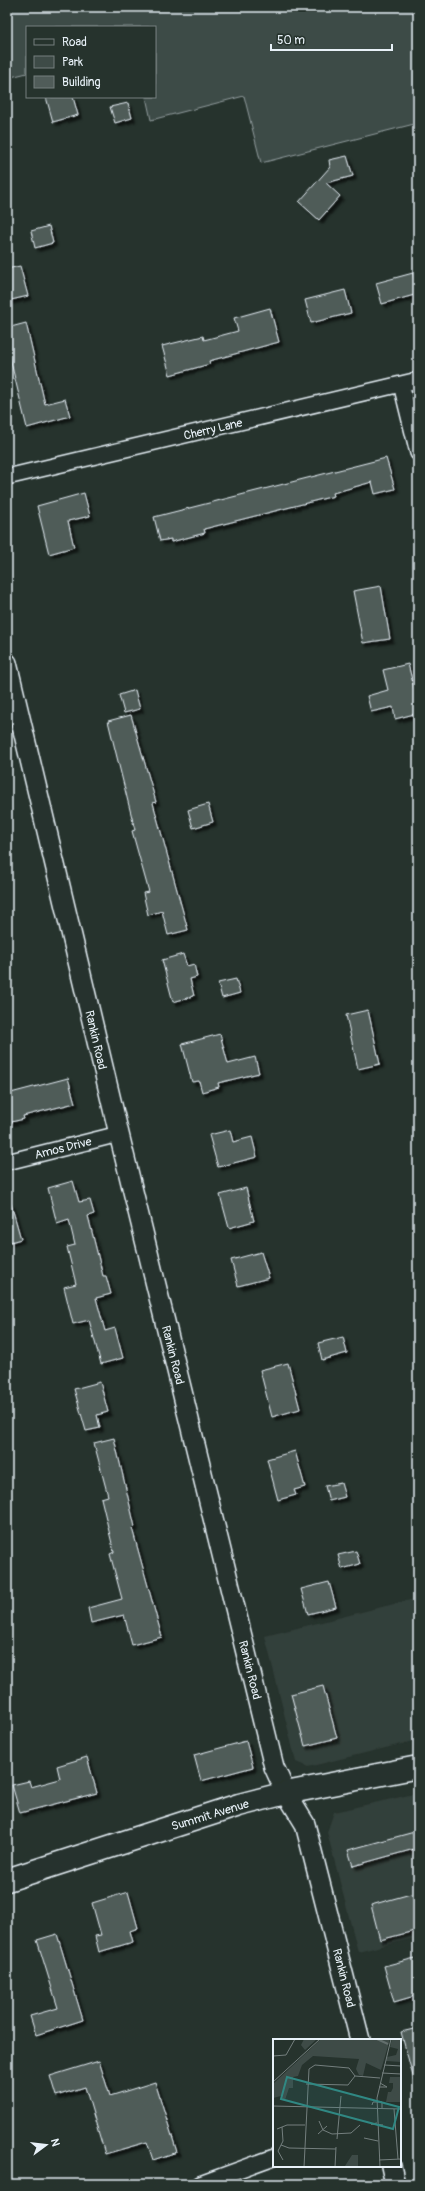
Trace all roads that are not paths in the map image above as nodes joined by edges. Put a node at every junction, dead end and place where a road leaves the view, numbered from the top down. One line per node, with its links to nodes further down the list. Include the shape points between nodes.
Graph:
1 (418, 380): 2 (street, Cherry Lane)
2 (401, 384): 3 (street); 4 (street, Cherry Lane)
3 (418, 453)
4 (7, 478)
5 (7, 663): 6 (street, Rankin Road)
6 (119, 1134): 7 (street, Amos Drive); 9 (street, Rankin Road, via 274,1767)
7 (7, 1162)
8 (418, 1767): 9 (main road, Summit Avenue)
9 (286, 1793): 10 (main road, Summit Avenue, via 239,1805); 11 (street, Rankin Road, via 305,1824)
10 (7, 1880)
11 (360, 2039)
12 (273, 2157): 14 (street)
13 (391, 2167): 15 (street)
14 (200, 2184)
15 (395, 2184)

